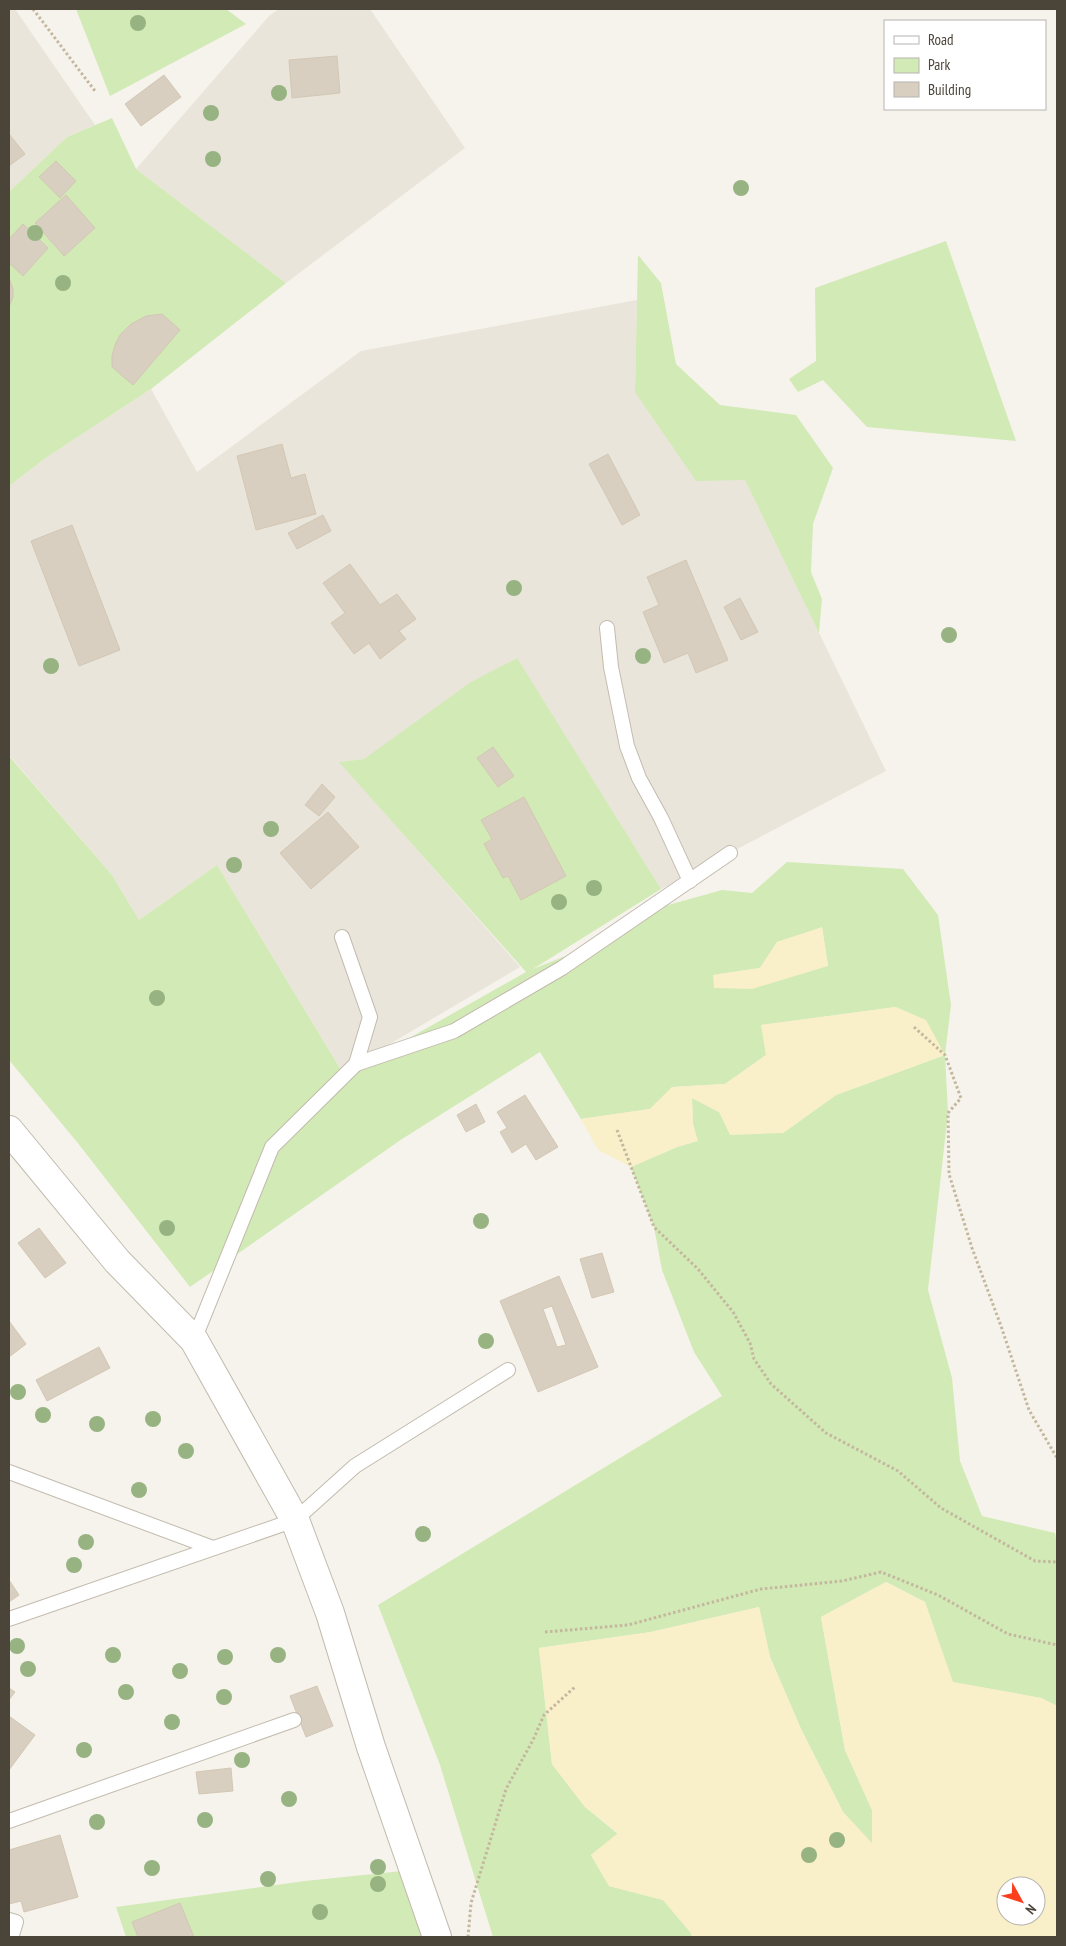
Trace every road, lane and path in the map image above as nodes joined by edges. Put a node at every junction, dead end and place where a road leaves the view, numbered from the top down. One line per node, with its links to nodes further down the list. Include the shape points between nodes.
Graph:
1 (33, 9): 2 (path)
2 (95, 91)
3 (607, 628): 5 (lane, via 611,667 627,746 639,778)
4 (730, 854): 5 (lane)
5 (690, 881): 8 (lane, via 562,968 454,1031)
6 (342, 937): 8 (lane, via 370,1017)
7 (914, 1027): 13 (path, via 945,1055 960,1098 948,1112 949,1174 1029,1410)
8 (356, 1064): 11 (lane, via 272,1147)
9 (9, 1130): 11 (street, via 116,1261)
10 (617, 1130): 17 (path, via 654,1227 698,1269 733,1312 750,1343 754,1358 772,1384 826,1433 898,1471 941,1508 1035,1560)
11 (194, 1340): 15 (street)
12 (508, 1370): 15 (lane, via 355,1466)
13 (1057, 1458)
14 (9, 1472): 16 (lane)
15 (295, 1520): 16 (lane); 26 (street, via 330,1613 371,1747)
16 (212, 1548): 18 (lane)
17 (1057, 1562)
18 (9, 1618)
19 (545, 1632): 20 (path, via 628,1625 761,1589 842,1581 882,1572 938,1595 1008,1634)
20 (1057, 1646)
21 (576, 1686): 27 (path, via 544,1715 506,1790 471,1903)
22 (294, 1720): 23 (lane)
23 (9, 1821)
24 (9, 1920): 25 (lane, via 16,1922)
25 (10, 1937)
26 (437, 1937)
27 (468, 1937)

